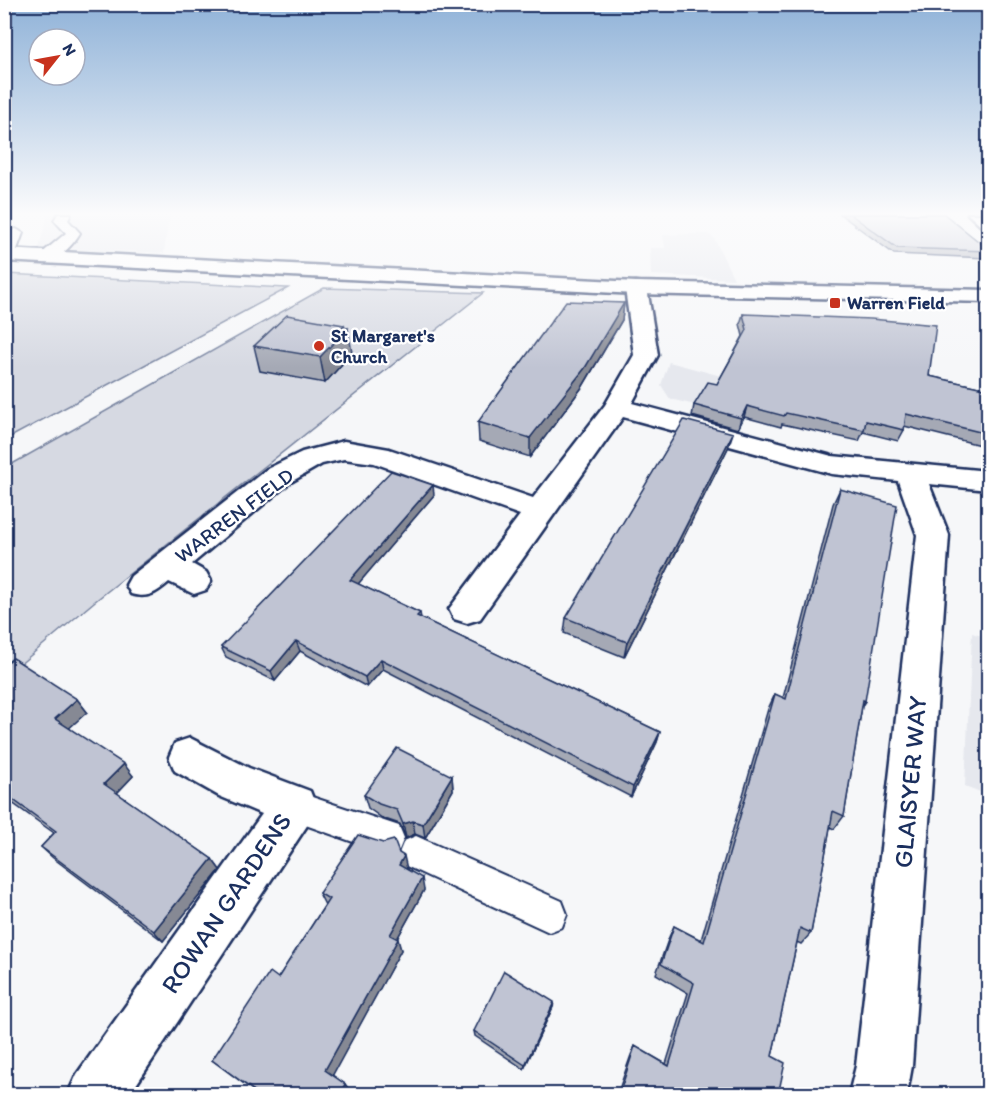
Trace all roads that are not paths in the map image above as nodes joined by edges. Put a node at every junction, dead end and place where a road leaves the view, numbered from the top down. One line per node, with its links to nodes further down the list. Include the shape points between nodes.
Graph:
1 (204, 265): 2 (street)
2 (636, 288): 3 (street); 4 (street, via 646,355)
3 (988, 296)
4 (617, 407): 5 (street, via 832,465); 7 (street)
5 (910, 473): 6 (street); 14 (street, GLAISYER WAY, via 933,535 885,1055)
6 (988, 480)
7 (540, 511): 8 (street, WARREN FIELD, via 380,455 344,450 312,458 278,476); 9 (street)
8 (168, 577)
9 (467, 609)
10 (190, 757): 11 (street, ROWAN GARDENS, via 234,782)
11 (294, 806): 12 (lane, via 402,845); 13 (street, ROWAN GARDENS)
12 (549, 914)
13 (97, 1095)
14 (878, 1095)

